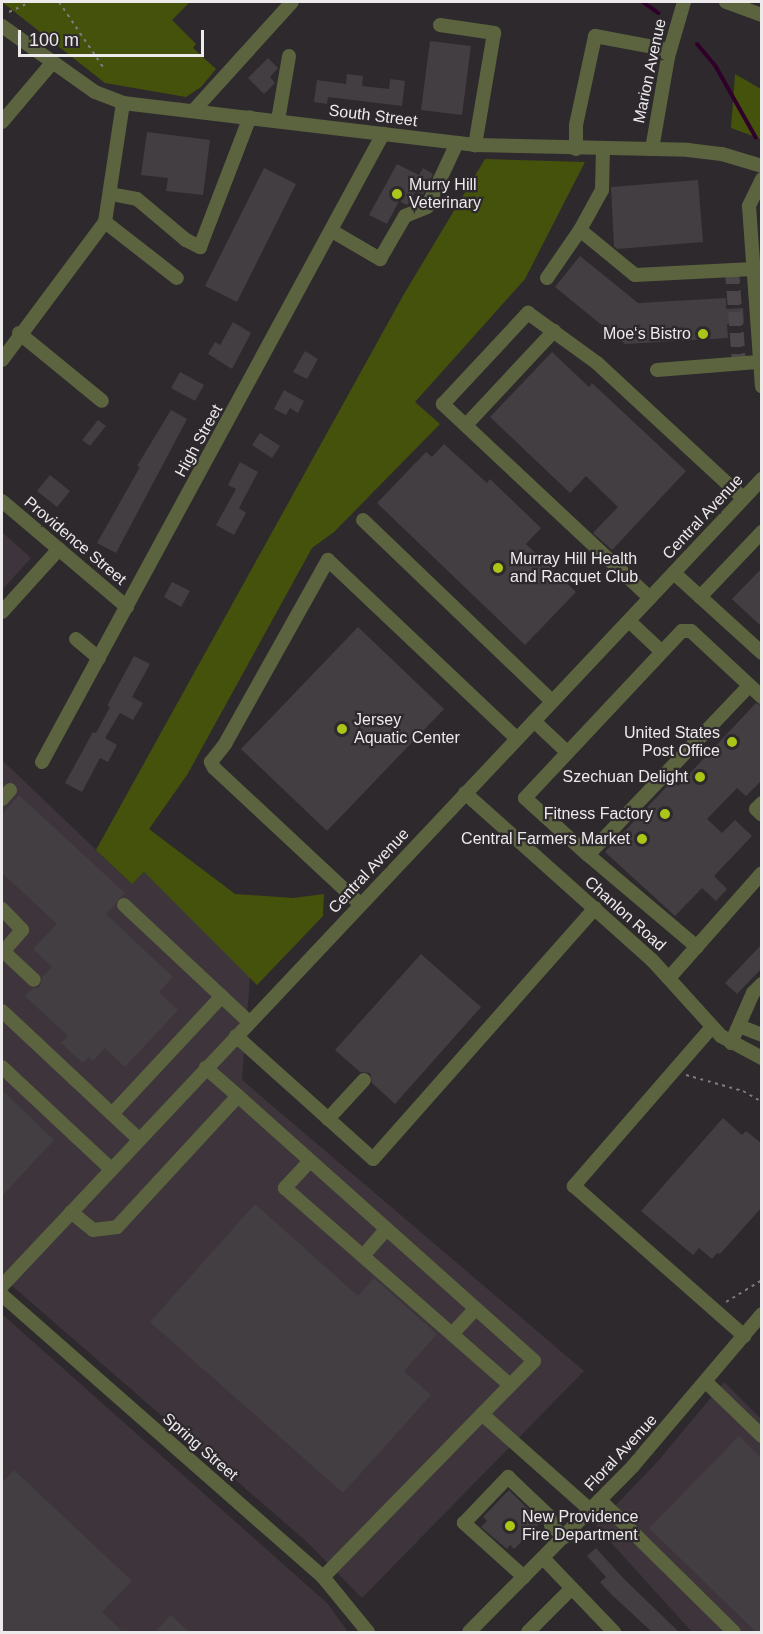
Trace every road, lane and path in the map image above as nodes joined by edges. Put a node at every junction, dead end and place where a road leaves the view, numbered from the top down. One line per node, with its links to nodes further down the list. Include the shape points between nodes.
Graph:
1 (30, 2): 6 (path)
2 (59, 2): 13 (path)
3 (292, 2): 15 (street)
4 (684, 2): 10 (street, Marion Avenue)
5 (726, 2): 7 (street)
6 (9, 12)
7 (762, 15)
8 (440, 25): 21 (street, via 494,33)
9 (2, 26): 12 (street, South Street)
10 (669, 50): 23 (street, via 595,36 576,124); 24 (street, Marion Avenue)
11 (288, 56): 17 (street)
12 (52, 63): 14 (street, South Street, via 95,93); 18 (street)
13 (105, 70)
14 (123, 103): 15 (street, South Street); 27 (street)
15 (195, 110): 16 (street, South Street)
16 (250, 117): 17 (street, South Street); 27 (street, via 200,247 137,199)
17 (278, 120): 19 (street, South Street)
18 (2, 122)
19 (383, 134): 20 (street, South Street); 30 (street, High Street)
20 (457, 143): 21 (street, South Street); 30 (street, via 427,207 405,216 380,259)
21 (475, 145): 23 (street, South Street)
22 (603, 148): 23 (street, South Street); 24 (street, South Street); 29 (street, via 604,182)
23 (576, 149)
24 (652, 149): 25 (street, South Street, via 722,153)
25 (762, 166)
26 (762, 179): 31 (street, via 749,206)
27 (111, 194): 28 (street)
28 (105, 222): 32 (street); 35 (street)
29 (580, 230): 31 (street, via 635,275); 33 (street)
30 (332, 231): 51 (street, High Street)
31 (753, 269): 37 (street)
32 (177, 278)
33 (547, 278)
34 (554, 331): 41 (street); 41 (street, via 528,313 520,321 443,404); 43 (street, via 597,363)
35 (20, 333): 36 (street); 40 (street)
36 (2, 360)
37 (759, 362): 38 (street); 39 (street)
38 (657, 370)
39 (762, 387)
40 (102, 401)
41 (466, 425): 50 (street)
42 (762, 478): 43 (street, Central Avenue)
43 (743, 498): 48 (street, Central Avenue)
44 (2, 501): 47 (street, Providence Street)
45 (363, 520): 60 (street)
46 (762, 532): 49 (street)
47 (59, 549): 51 (street, Providence Street); 52 (street)
48 (674, 573): 49 (street); 50 (street, Central Avenue)
49 (700, 597): 56 (street)
50 (650, 598): 53 (street, Central Avenue)
51 (127, 607): 57 (street, High Street)
52 (2, 612)
53 (629, 621): 55 (street); 60 (street, Central Avenue)
54 (76, 639): 57 (street)
55 (662, 651): 58 (street, via 682,631 691,631); 63 (street)
56 (762, 653)
57 (99, 658): 64 (street, High Street)
58 (749, 686): 59 (street); 68 (street)
59 (762, 697)
60 (552, 701): 61 (street, Central Avenue)
61 (534, 721): 62 (street, Central Avenue); 63 (street)
62 (516, 739): 65 (street, Central Avenue); 70 (street, via 328,560 225,744 210,762)
63 (567, 752): 68 (street, via 525,798)
64 (42, 762)
65 (465, 793): 70 (street, Central Avenue); 72 (street, Chanlon Road)
66 (762, 803): 67 (street, via 756,809)
67 (762, 815)
68 (588, 855): 74 (street)
69 (762, 873): 74 (street)
70 (360, 904): 81 (street, Central Avenue)
71 (124, 905): 79 (street)
72 (595, 908): 76 (street, Chanlon Road); 95 (street, via 374,1159)
73 (2, 909): 75 (street, via 22,930)
74 (697, 946): 76 (street)
75 (2, 952): 77 (street)
76 (669, 978): 83 (street, Chanlon Road)
77 (34, 980)
78 (762, 984): 82 (street, via 753,993)
79 (222, 996): 81 (street); 94 (street)
80 (2, 1011): 94 (street)
81 (249, 1022): 85 (street, Central Avenue)
82 (739, 1026): 84 (street); 86 (street)
83 (712, 1027): 86 (street, Chanlon Road); 90 (street)
84 (762, 1035)
85 (236, 1036): 89 (street, Central Avenue); 95 (street)
86 (731, 1043): 87 (street, Chanlon Road)
87 (762, 1058)
88 (2, 1067): 98 (street)
89 (206, 1068): 92 (street); 96 (street, Central Avenue)
90 (676, 1069): 93 (path, via 689,1078 742,1091); 106 (street, via 574,1186)
91 (364, 1080): 95 (street)
92 (238, 1096): 97 (street); 99 (street, via 117,1227 93,1230)
93 (762, 1102)
94 (112, 1114): 96 (street)
95 (328, 1119)
96 (139, 1139): 98 (street, Central Avenue)
97 (310, 1161): 100 (street); 101 (street, via 285,1188)
98 (111, 1170): 99 (street, Central Avenue)
99 (71, 1212): 103 (street, Central Avenue)
100 (386, 1230): 101 (street); 105 (street)
101 (363, 1256): 108 (street)
102 (762, 1280): 106 (path)
103 (2, 1286)
104 (2, 1295): 117 (street, Spring Street)
105 (475, 1309): 108 (street); 111 (street, via 534,1361)
106 (713, 1309): 109 (street)
107 (762, 1314): 109 (street, Floral Avenue)
108 (452, 1334): 111 (street)
109 (744, 1336): 110 (street, Floral Avenue)
110 (706, 1382): 113 (street); 114 (street, Floral Avenue)
111 (510, 1385): 112 (street)
112 (482, 1414): 114 (street); 117 (street)
113 (762, 1436)
114 (595, 1505): 115 (street, Floral Avenue); 124 (street)
115 (564, 1537): 116 (street, Floral Avenue); 118 (street, via 551,1525 549,1516 508,1477 464,1523)
116 (543, 1558): 118 (street, Floral Avenue); 119 (street)
117 (323, 1577): 120 (street, Spring Street)
118 (524, 1577): 121 (street, Floral Avenue)
119 (572, 1588): 122 (street); 123 (street)
120 (368, 1632)
121 (469, 1632)
122 (528, 1632)
123 (614, 1632)
124 (734, 1632)

